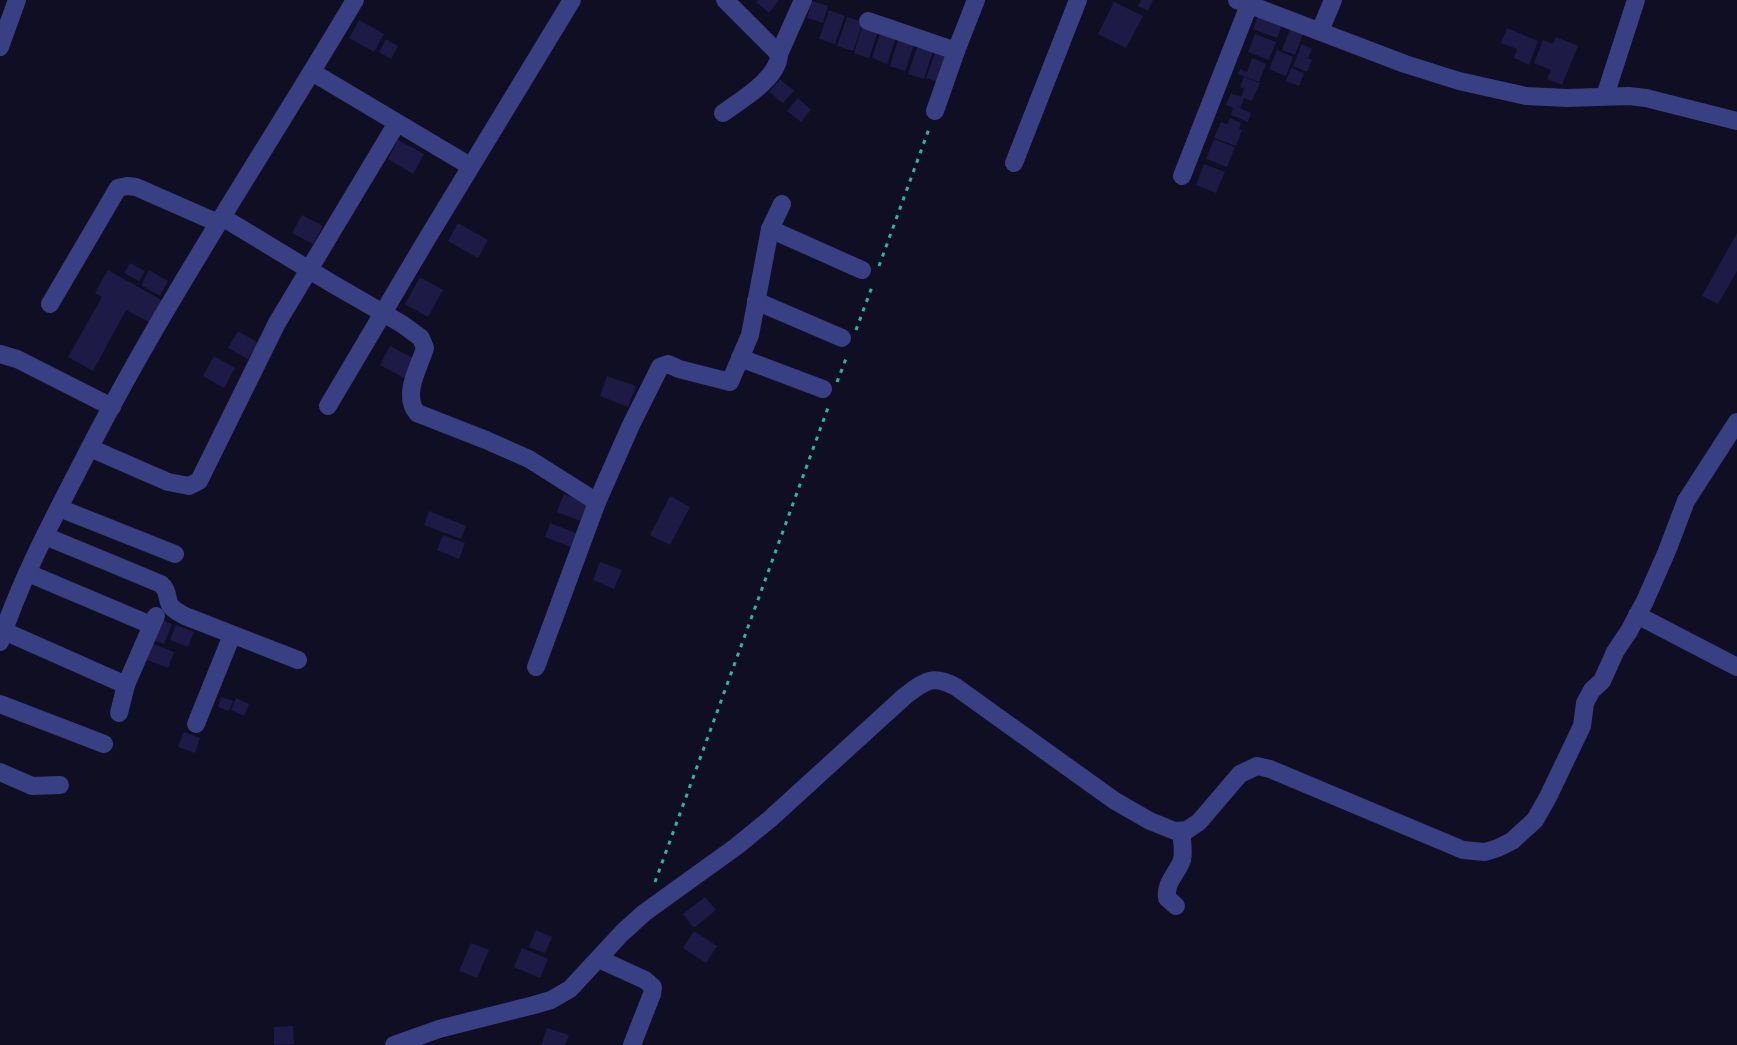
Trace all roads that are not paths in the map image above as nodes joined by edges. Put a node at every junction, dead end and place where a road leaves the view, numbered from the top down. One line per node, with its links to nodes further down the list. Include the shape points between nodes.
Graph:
1 (355, 0): 16 (street)
2 (572, 0): 23 (street)
3 (725, 0): 15 (street)
4 (803, 0): 15 (street)
5 (976, 0): 14 (street)
6 (1078, 0): 22 (street)
7 (1333, 0): 12 (street)
8 (1636, 0): 17 (street)
9 (1244, 2): 12 (street); 24 (street)
10 (10, 7): 13 (street)
11 (868, 21): 14 (street)
12 (1320, 31): 17 (street, via 1483,87 1537,97)
13 (0, 47)
14 (956, 51): 18 (street)
15 (779, 54): 19 (street, via 773,73)
16 (312, 72): 21 (street); 26 (street)
17 (1605, 96): 20 (street, via 1646,98)
18 (935, 111)
19 (723, 113)
20 (1737, 121)
21 (397, 123): 23 (street); 29 (street)
22 (1014, 163)
23 (470, 166): 32 (street)
24 (1182, 176)
25 (782, 204): 27 (street)
26 (220, 220): 29 (street); 31 (street, via 136,187 118,188); 38 (street)
27 (770, 229): 28 (street); 30 (street)
28 (862, 270)
29 (310, 271): 32 (street); 40 (street, via 277,323 199,481 189,486 168,482)
30 (756, 301): 33 (street); 35 (street)
31 (50, 304)
32 (383, 313): 37 (street); 41 (street, via 424,342 411,391 417,413 529,459)
33 (849, 340)
34 (0, 354): 38 (street)
35 (740, 358): 36 (street); 41 (street, via 730,382 668,364 660,367)
36 (823, 389)
37 (328, 406)
38 (112, 407): 40 (street)
39 (1737, 422): 47 (street, via 1686,501)
40 (90, 448): 42 (street)
41 (597, 502): 52 (street)
42 (59, 508): 43 (street); 44 (street)
43 (45, 536): 45 (street); 46 (street, via 161,584)
44 (175, 554)
45 (28, 573): 48 (street); 50 (street)
46 (168, 597): 48 (street); 49 (street, via 172,608 185,616)
47 (1637, 615): 53 (street); 61 (street, via 1585,703 1582,726 1535,820 1498,848 1474,852 1448,845 1257,766 1240,774 1199,822)
48 (151, 625): 54 (street)
49 (232, 635): 51 (street); 57 (street)
50 (2, 637): 54 (street)
51 (298, 660)
52 (536, 667)
53 (1737, 667)
54 (126, 685): 56 (street)
55 (0, 704): 58 (street)
56 (119, 713)
57 (196, 724)
58 (104, 744)
59 (0, 772): 60 (street, via 32,786)
60 (60, 785)
61 (1181, 831): 62 (street, via 1181,861 1166,889); 63 (street, via 1129,810 956,687 930,680 905,696 737,846 644,913)
62 (1176, 906)
63 (599, 959): 64 (street, via 551,1000); 65 (street, via 653,987)
64 (394, 1045)
65 (632, 1045)

